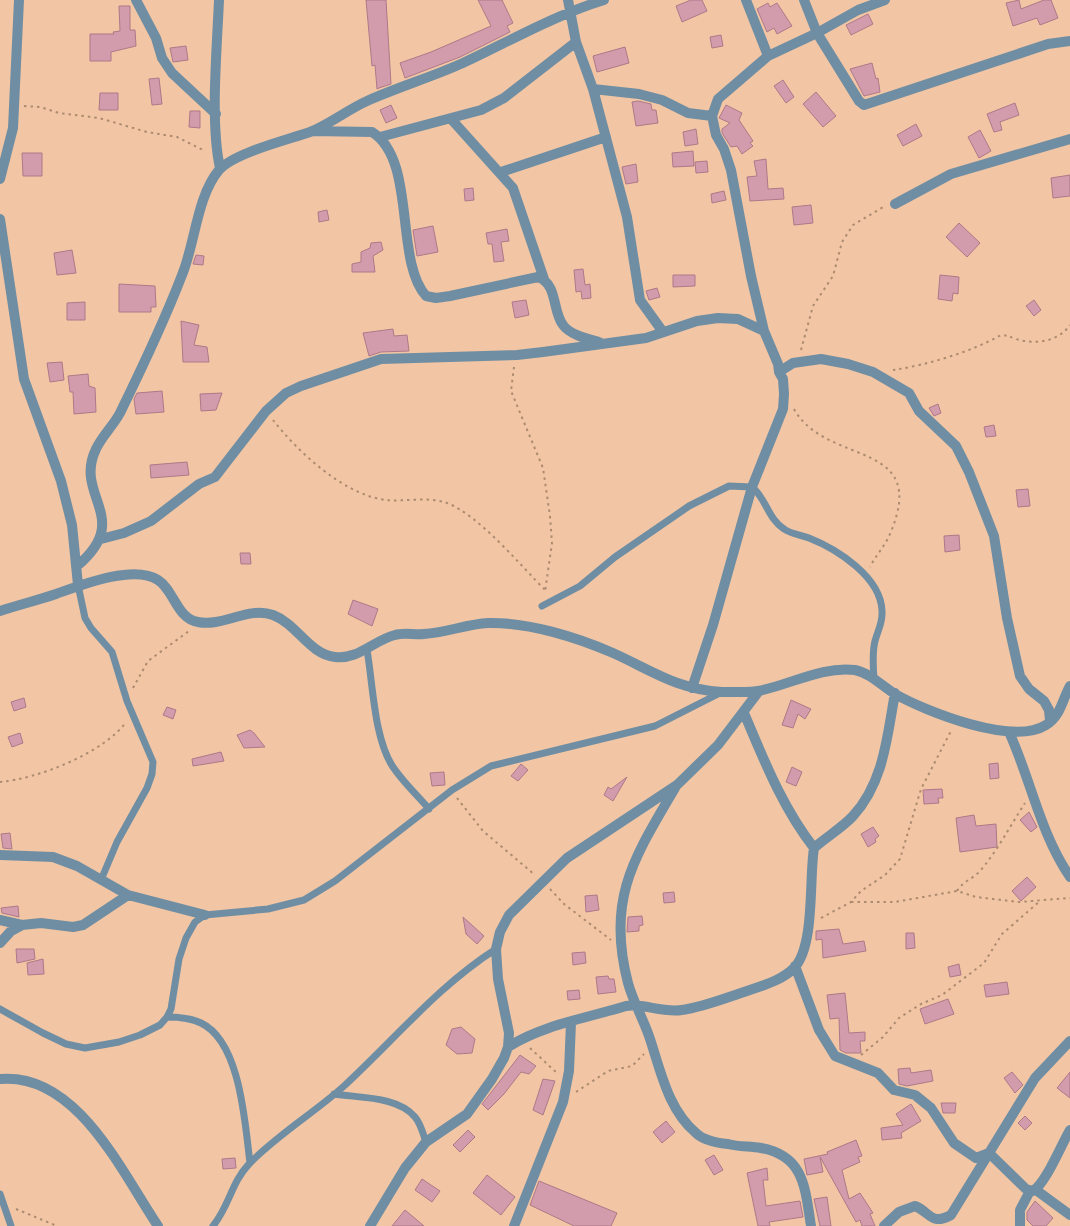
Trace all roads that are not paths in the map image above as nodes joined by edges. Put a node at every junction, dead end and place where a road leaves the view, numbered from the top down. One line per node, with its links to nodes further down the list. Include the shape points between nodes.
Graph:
1 (19, 0): 23 (street, via 13,128)
2 (136, 0): 14 (street, via 172,73)
3 (219, 0): 14 (street)
4 (604, 0): 8 (street)
5 (746, 0): 12 (street)
6 (804, 0): 9 (street)
7 (885, 0): 9 (street, via 858,10)
8 (569, 5): 11 (street); 17 (street, via 462,64 366,102)
9 (817, 33): 10 (street, via 864,105 1048,44); 12 (street)
10 (1070, 41)
11 (576, 42): 13 (street); 16 (street, via 504,98)
12 (768, 56): 15 (street, via 718,99)
13 (593, 89): 15 (street, via 639,94 662,100 688,113); 19 (street)
14 (216, 114): 21 (street)
15 (712, 116): 27 (street, via 716,135 731,170)
16 (452, 120): 18 (street); 22 (street)
17 (311, 131): 18 (street, via 372,132); 21 (street)
18 (380, 137): 26 (street, via 395,167 416,282 426,296 450,296 526,278)
19 (606, 137): 22 (street); 28 (street, via 628,217 640,300)
20 (1070, 139): 24 (street, via 951,174)
21 (220, 168): 32 (street, via 210,183 184,272 164,318 119,416 96,449 90,474 104,526)
22 (501, 172): 26 (street, via 513,188)
23 (0, 179)
24 (895, 204)
25 (0, 218): 33 (street, via 24,379 61,481 72,525)
26 (544, 279): 29 (street, via 563,326)
27 (764, 331): 28 (street, via 729,318 697,321); 30 (street)
28 (664, 332): 29 (street)
29 (602, 344): 32 (street, via 517,355 381,359 301,386 286,393 266,411 215,477 200,484 151,521)
30 (779, 372): 31 (street, via 783,379 783,409); 45 (street, via 793,363 821,359 873,372 909,394 919,412 945,435 961,455 994,536 1006,618 1020,676 1029,689 1044,701)
31 (752, 487): 35 (lane, via 738,485 721,489 689,506 615,557 580,586); 38 (lane, via 786,531 827,547 866,575 875,588 882,609 873,654); 40 (street)
32 (101, 539): 33 (street)
33 (77, 566): 34 (street)
34 (78, 585): 36 (street); 37 (street, via 120,575 148,576 158,580 183,613 198,622 257,613 271,614 326,656 339,658); 52 (lane, via 85,618 112,652 127,701 153,762 152,774)
35 (542, 606)
36 (0, 611)
37 (367, 650): 40 (street, via 398,634 423,634 485,623 522,624 610,651 673,683); 48 (lane, via 385,751 393,767)
38 (874, 679): 41 (street, via 859,671 840,669); 43 (street)
39 (1070, 686): 45 (street, via 1059,714)
40 (692, 688): 42 (street)
41 (759, 691): 42 (street); 44 (street)
42 (722, 692): 48 (lane, via 655,726 491,766 452,790)
43 (895, 693): 46 (street, via 957,721); 49 (street, via 882,765 872,789 852,816)
44 (744, 713): 47 (street, via 718,745); 49 (street, via 777,792)
45 (1050, 721): 46 (street, via 1030,731)
46 (1009, 732): 51 (street, via 1044,830)
47 (677, 785): 58 (street, via 568,858 542,881 509,915); 60 (street, via 642,843 622,899 621,948 628,985)
48 (429, 809): 54 (lane, via 304,900 268,909)
49 (814, 848): 59 (street, via 808,927)
50 (0, 855): 52 (street, via 53,857)
51 (1070, 877)
52 (101, 880): 53 (street)
53 (128, 894): 54 (street); 56 (street, via 83,925)
54 (205, 915): 62 (lane, via 195,922 186,938)
55 (0, 920): 56 (street)
56 (22, 925): 57 (street)
57 (0, 943)
58 (496, 948): 65 (street, via 498,979 509,1033); 67 (lane, via 447,985)
59 (795, 966): 60 (street, via 781,978 700,1007 665,1012); 70 (street, via 829,1048 843,1060 878,1073 894,1090 915,1095 938,1117 954,1143 964,1152 976,1158)
60 (636, 1004): 63 (street); 80 (street, via 675,1108 697,1135 718,1143 779,1152 794,1163 803,1179)
61 (0, 1009): 62 (lane, via 66,1044 85,1048 140,1035)
62 (168, 1017): 71 (lane, via 201,1023 224,1050 239,1083)
63 (571, 1023): 65 (street, via 520,1039); 79 (street, via 566,1089)
64 (1070, 1041): 70 (street, via 1035,1078)
65 (508, 1047): 69 (street, via 492,1079 468,1114)
66 (0, 1079): 76 (street, via 38,1084 80,1113)
67 (334, 1094): 69 (lane, via 402,1106 417,1119); 71 (lane)
68 (1070, 1130): 72 (street)
69 (426, 1142): 78 (street)
70 (989, 1153): 72 (street, via 1026,1189); 81 (street, via 951,1215 944,1220 931,1219 915,1206 899,1212)
71 (250, 1163): 77 (lane, via 233,1187 224,1212)
72 (1033, 1190): 74 (street); 82 (street, via 1020,1210)
73 (0, 1194): 75 (lane)
74 (1070, 1215)
75 (11, 1226)
76 (158, 1226)
77 (213, 1226)
78 (370, 1226)
79 (514, 1226)
80 (811, 1226)
81 (884, 1226)
82 (1020, 1226)

